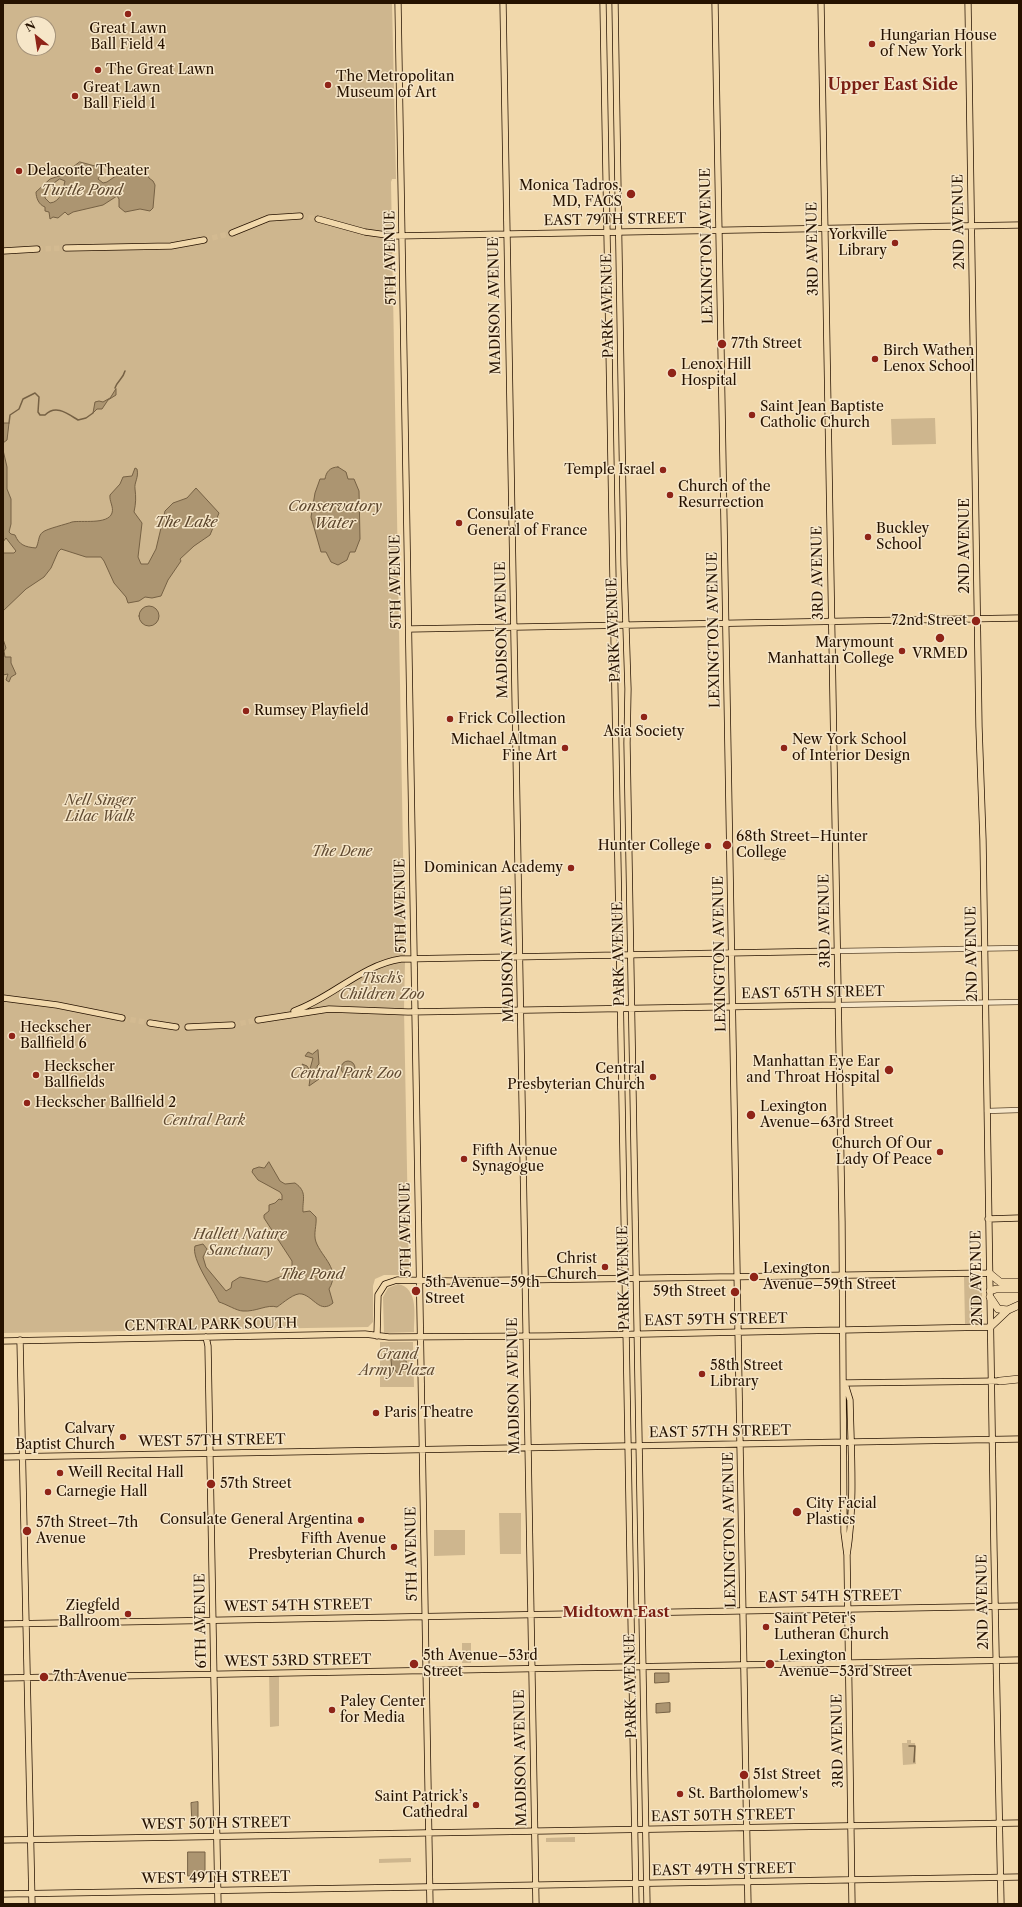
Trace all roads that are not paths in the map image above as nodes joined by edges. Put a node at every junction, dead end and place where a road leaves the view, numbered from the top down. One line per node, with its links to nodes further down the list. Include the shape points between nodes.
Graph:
1 (398, 3): 18 (main road, 5TH AVENUE)
2 (503, 3): 17 (main road, MADISON AVENUE)
3 (603, 3): 14 (main road, PARK AVENUE)
4 (614, 3): 15 (main road, PARK AVENUE)
5 (715, 3): 13 (main road, LEXINGTON AVENUE)
6 (821, 3): 12 (main road, 3RD AVENUE)
7 (968, 3): 11 (main road, 2ND AVENUE)
8 (300, 216): 16 (main road, via 265,219)
9 (318, 219): 18 (main road, EAST 79TH STREET, via 365,232)
10 (1019, 225): 11 (main road, EAST 79TH STREET)
11 (971, 226): 12 (main road, EAST 79TH STREET); 24 (main road, 2ND AVENUE)
12 (825, 228): 13 (main road, EAST 79TH STREET); 25 (main road, 3RD AVENUE)
13 (719, 230): 15 (main road, EAST 79TH STREET); 26 (main road, LEXINGTON AVENUE)
14 (607, 232): 15 (main road, EAST 79TH STREET); 17 (main road, EAST 79TH STREET); 27 (main road, PARK AVENUE)
15 (618, 232): 28 (main road, PARK AVENUE)
16 (232, 233)
17 (506, 234): 18 (main road, EAST 79TH STREET); 29 (main road, MADISON AVENUE)
18 (402, 236): 30 (main road, 5TH AVENUE)
19 (204, 240): 20 (main road, via 171,246)
20 (66, 248)
21 (36, 249): 22 (main road)
22 (3, 251)
23 (1019, 618): 24 (main road)
24 (977, 619): 25 (main road); 31 (main road, 2ND AVENUE)
25 (832, 621): 26 (main road); 33 (main road, 3RD AVENUE)
26 (726, 623): 28 (main road); 34 (main road, LEXINGTON AVENUE)
27 (613, 625): 28 (main road); 29 (main road); 35 (main road, PARK AVENUE)
28 (626, 625): 36 (main road, PARK AVENUE)
29 (514, 627): 30 (main road); 37 (main road, MADISON AVENUE)
30 (409, 629): 38 (main road, 5TH AVENUE)
31 (984, 948): 32 (street); 33 (street); 40 (main road, 2ND AVENUE)
32 (1019, 948)
33 (837, 951): 34 (main road); 42 (main road, 3RD AVENUE)
34 (732, 952): 36 (main road); 43 (main road, LEXINGTON AVENUE)
35 (619, 954): 36 (main road); 37 (main road); 44 (main road, PARK AVENUE)
36 (631, 954): 45 (main road, PARK AVENUE)
37 (520, 956): 38 (main road); 46 (main road, MADISON AVENUE)
38 (414, 958): 47 (main road, 5TH AVENUE); 48 (main road, via 388,962 359,975 315,1003)
39 (3, 998): 49 (main road)
40 (985, 1002): 41 (street, EAST 65TH STREET); 42 (street, EAST 65TH STREET); 56 (main road, 2ND AVENUE)
41 (1019, 1002)
42 (838, 1005): 43 (main road, EAST 65TH STREET); 60 (main road, 3RD AVENUE)
43 (732, 1007): 45 (main road, EAST 65TH STREET); 61 (main road, LEXINGTON AVENUE)
44 (620, 1008): 45 (main road, EAST 65TH STREET); 46 (main road, EAST 65TH STREET); 62 (main road, PARK AVENUE)
45 (632, 1008): 63 (main road, PARK AVENUE)
46 (521, 1010): 47 (main road, EAST 65TH STREET); 64 (main road, MADISON AVENUE)
47 (415, 1012): 48 (main road, EAST 65TH STREET, via 350,1009); 65 (main road, 5TH AVENUE)
48 (279, 1016): 50 (main road)
49 (122, 1018)
50 (258, 1020)
51 (150, 1023): 53 (main road)
52 (232, 1025): 54 (main road)
53 (176, 1027)
54 (188, 1027)
55 (1019, 1110): 56 (street)
56 (987, 1111): 58 (main road, 2ND AVENUE)
57 (1019, 1218): 58 (main road)
58 (988, 1219): 59 (main road, 2ND AVENUE)
59 (989, 1273): 60 (main road); 66 (highway, via 1000,1282); 68 (main road, 2ND AVENUE)
60 (842, 1275): 61 (main road); 72 (main road, 3RD AVENUE)
61 (737, 1276): 63 (main road); 73 (main road, LEXINGTON AVENUE)
62 (625, 1279): 63 (main road); 64 (main road); 74 (main road, PARK AVENUE)
63 (636, 1279): 75 (main road, PARK AVENUE)
64 (524, 1280): 65 (main road); 77 (main road, MADISON AVENUE)
65 (419, 1281): 76 (main road, via 397,1280 388,1282 382,1288 378,1295); 79 (main road, 5TH AVENUE)
66 (1019, 1282)
67 (1019, 1288): 68 (highway, via 996,1289)
68 (990, 1294): 70 (highway, via 998,1309); 71 (main road, 2ND AVENUE)
69 (1019, 1305): 70 (highway)
70 (1008, 1310): 71 (highway)
71 (990, 1327): 72 (main road, EAST 59TH STREET); 83 (main road, 2ND AVENUE)
72 (843, 1330): 73 (main road, EAST 59TH STREET); 85 (main road, 3RD AVENUE)
73 (738, 1332): 75 (main road, EAST 59TH STREET); 92 (main road, LEXINGTON AVENUE)
74 (626, 1334): 75 (main road, EAST 59TH STREET); 77 (main road, EAST 59TH STREET); 93 (main road, PARK AVENUE)
75 (637, 1334): 94 (main road, PARK AVENUE)
76 (377, 1336): 78 (main road, CENTRAL PARK SOUTH, via 365,1334); 79 (main road, CENTRAL PARK SOUTH)
77 (526, 1336): 79 (main road, EAST 59TH STREET); 95 (main road, MADISON AVENUE)
78 (206, 1337): 80 (main road, CENTRAL PARK SOUTH); 97 (main road, 6TH AVENUE)
79 (420, 1337): 96 (main road, 5TH AVENUE)
80 (20, 1340): 81 (main road, CENTRAL PARK SOUTH); 99 (main road)
81 (3, 1341)
82 (1019, 1379): 84 (highway)
83 (991, 1381): 84 (main road); 85 (main road); 89 (main road, 2ND AVENUE)
84 (1000, 1381)
85 (844, 1383): 86 (main road, 3RD AVENUE, via 850,1400); 87 (main road, 3RD AVENUE)
86 (850, 1414): 87 (main road); 91 (main road, 3RD AVENUE)
87 (842, 1428): 90 (main road, 3RD AVENUE)
88 (1019, 1439): 89 (main road, EAST 57TH STREET)
89 (992, 1440): 91 (main road, EAST 57TH STREET); 102 (main road, 2ND AVENUE)
90 (842, 1442): 91 (main road, EAST 57TH STREET); 92 (main road, EAST 57TH STREET); 100 (main road, 3RD AVENUE)
91 (850, 1442): 100 (main road, 3RD AVENUE, via 850,1532)
92 (740, 1444): 94 (main road, EAST 57TH STREET); 104 (main road, LEXINGTON AVENUE)
93 (628, 1446): 94 (main road, EAST 57TH STREET); 95 (main road, EAST 57TH STREET); 105 (main road, PARK AVENUE)
94 (639, 1446): 106 (main road, PARK AVENUE)
95 (528, 1448): 96 (main road, EAST 57TH STREET); 107 (main road, MADISON AVENUE)
96 (422, 1450): 97 (main road, WEST 57TH STREET); 108 (main road, 5TH AVENUE)
97 (210, 1454): 99 (main road, WEST 57TH STREET); 109 (main road, 6TH AVENUE)
98 (3, 1457): 99 (main road, WEST 57TH STREET)
99 (24, 1457): 110 (main road)
100 (847, 1555): 103 (main road, 3RD AVENUE)
101 (1019, 1606): 102 (main road, EAST 54TH STREET)
102 (996, 1607): 103 (main road, EAST 54TH STREET); 112 (main road, 2ND AVENUE)
103 (848, 1608): 104 (main road, EAST 54TH STREET); 114 (main road, 3RD AVENUE)
104 (743, 1611): 106 (main road, EAST 54TH STREET); 115 (main road, LEXINGTON AVENUE)
105 (630, 1612): 106 (main road, EAST 54TH STREET); 107 (main road, EAST 54TH STREET); 117 (main road, PARK AVENUE)
106 (642, 1612): 116 (main road, PARK AVENUE)
107 (531, 1614): 108 (main road, EAST 54TH STREET); 118 (main road, MADISON AVENUE)
108 (425, 1616): 109 (main road, WEST 54TH STREET); 119 (main road, 5TH AVENUE)
109 (213, 1620): 110 (main road, WEST 54TH STREET); 120 (main road, 6TH AVENUE)
110 (27, 1623): 111 (main road, WEST 54TH STREET); 122 (main road)
111 (3, 1624)
112 (996, 1660): 113 (main road, WEST 53RD STREET); 114 (main road, WEST 53RD STREET); 123 (main road, 2ND AVENUE)
113 (1019, 1660)
114 (848, 1663): 115 (main road, WEST 53RD STREET); 125 (main road, 3RD AVENUE)
115 (744, 1665): 116 (main road, WEST 53RD STREET); 126 (main road, LEXINGTON AVENUE)
116 (643, 1666): 117 (main road, WEST 53RD STREET); 128 (main road, PARK AVENUE)
117 (632, 1667): 118 (main road, WEST 53RD STREET); 127 (main road, PARK AVENUE)
118 (532, 1669): 119 (main road, WEST 53RD STREET); 129 (main road, MADISON AVENUE)
119 (426, 1671): 120 (main road, WEST 53RD STREET); 130 (main road, 5TH AVENUE)
120 (214, 1674): 122 (main road, WEST 53RD STREET); 131 (main road, 6TH AVENUE)
121 (3, 1678): 122 (main road, WEST 53RD STREET)
122 (28, 1678): 132 (main road)
123 (1000, 1823): 124 (main road, EAST 50TH STREET); 125 (main road, EAST 50TH STREET); 134 (main road, 2ND AVENUE)
124 (1019, 1823)
125 (851, 1825): 126 (main road, EAST 50TH STREET); 136 (main road, 3RD AVENUE)
126 (747, 1827): 128 (main road, EAST 50TH STREET); 137 (main road, LEXINGTON AVENUE)
127 (634, 1829): 128 (main road, EAST 50TH STREET); 129 (main road, EAST 50TH STREET); 138 (main road, PARK AVENUE)
128 (646, 1829): 139 (main road, PARK AVENUE)
129 (535, 1831): 130 (main road, EAST 50TH STREET); 140 (main road, MADISON AVENUE)
130 (428, 1832): 131 (main road, WEST 50TH STREET); 141 (main road, 5TH AVENUE)
131 (217, 1835): 132 (main road, WEST 50TH STREET); 142 (main road, 6TH AVENUE)
132 (31, 1839): 133 (main road, WEST 50TH STREET); 144 (main road)
133 (3, 1840)
134 (1000, 1877): 135 (main road, EAST 49TH STREET); 136 (main road, EAST 49TH STREET); 153 (main road, 2ND AVENUE)
135 (1019, 1877)
136 (852, 1880): 137 (main road, EAST 49TH STREET); 152 (main road, 3RD AVENUE)
137 (748, 1882): 139 (main road, EAST 49TH STREET); 151 (main road, LEXINGTON AVENUE)
138 (635, 1883): 139 (main road, EAST 49TH STREET); 140 (main road, EAST 49TH STREET); 149 (main road, PARK AVENUE)
139 (647, 1883): 150 (main road, PARK AVENUE)
140 (536, 1885): 141 (main road, EAST 49TH STREET); 148 (main road, MADISON AVENUE)
141 (430, 1887): 142 (main road, WEST 49TH STREET); 147 (main road, 5TH AVENUE)
142 (218, 1890): 144 (main road, WEST 49TH STREET); 146 (main road, 6TH AVENUE)
143 (3, 1894): 144 (main road, WEST 49TH STREET)
144 (32, 1894): 145 (main road)
145 (32, 1904)
146 (218, 1904)
147 (430, 1904)
148 (536, 1904)
149 (636, 1904)
150 (647, 1904)
151 (748, 1904)
152 (852, 1904)
153 (1001, 1904)

